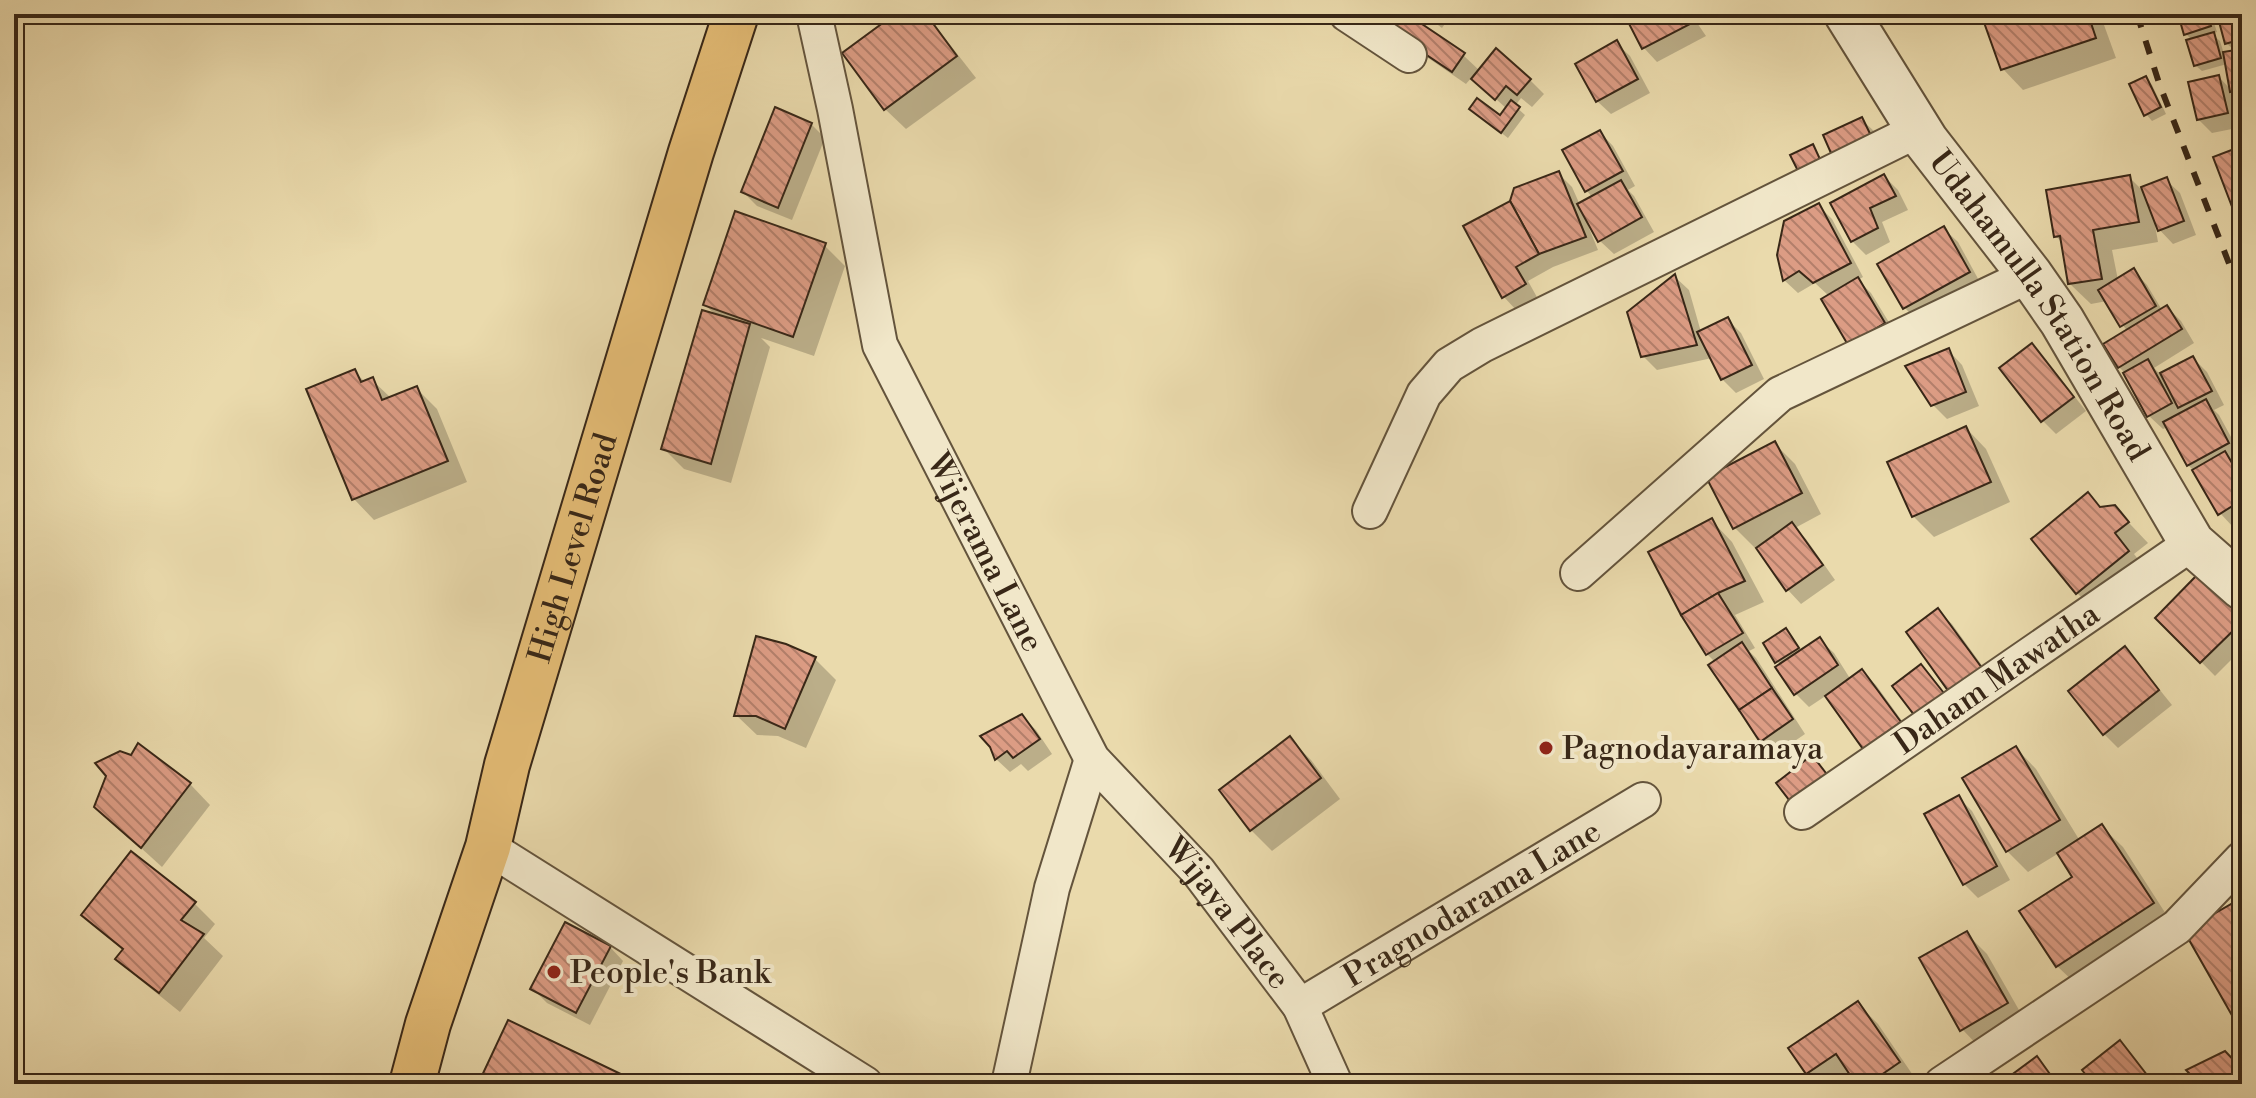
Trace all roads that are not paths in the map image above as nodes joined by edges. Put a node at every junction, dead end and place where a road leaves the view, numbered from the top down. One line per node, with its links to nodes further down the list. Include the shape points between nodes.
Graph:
1 (736, 14): 15 (highway, High Level Road, via 507,765)
2 (814, 14): 12 (street, Wijerama Lane, via 880,345)
3 (1347, 14): 5 (street)
4 (1847, 14): 6 (street, Udahamulla Station Road)
5 (1409, 55)
6 (1918, 130): 7 (street, Udahamulla Station Road); 8 (street, via 1449,365 1424,394)
7 (2030, 275): 9 (street, Udahamulla Station Road); 10 (street, via 1780,394)
8 (1370, 511)
9 (2192, 543): 11 (street, Udahamulla Station Road); 14 (street, Daham Mawatha)
10 (1578, 573)
11 (2242, 587)
12 (1092, 759): 17 (street, Wijaya Place, via 1198,871); 20 (street, via 1052,888)
13 (1643, 800): 17 (street, Pragnodarama Lane)
14 (1802, 812)
15 (488, 847): 18 (highway, High Level Road); 19 (street)
16 (2242, 859): 22 (street, via 2177,927)
17 (1300, 1006): 21 (street, Wijaya Place)
18 (412, 1084)
19 (865, 1084)
20 (1009, 1084)
21 (1335, 1084)
22 (1942, 1084)

